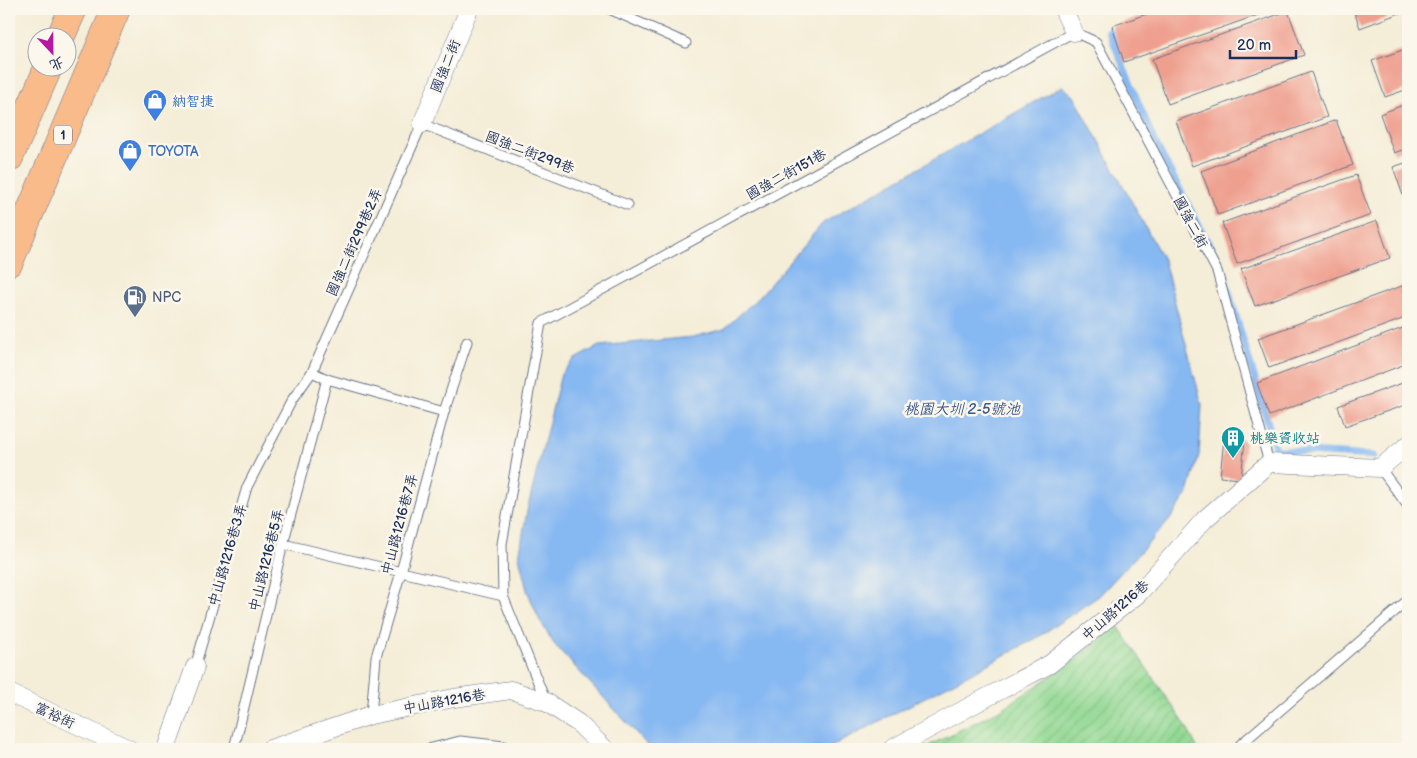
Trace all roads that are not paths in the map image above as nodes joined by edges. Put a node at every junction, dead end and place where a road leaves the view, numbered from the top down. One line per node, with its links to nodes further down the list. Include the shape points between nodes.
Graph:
1 (73, 9): 6 (main road)
2 (116, 9): 13 (main road, 1)
3 (469, 9): 10 (street, 國強二街)
4 (609, 9): 8 (lane)
5 (1063, 9): 7 (street)
6 (64, 28)
7 (1074, 32): 19 (lane, 國強二街, via 1096,42 1217,271); 24 (lane, 國強二街151巷, via 541,323 502,544)
8 (686, 43)
9 (44, 78): 11 (main road)
10 (422, 124): 12 (lane, 國強二街299巷); 15 (lane, 國強二街299巷2弄)
11 (9, 158)
12 (628, 205)
13 (9, 262)
14 (467, 342): 17 (lane, 中山路1216巷7弄)
15 (312, 372): 16 (lane); 26 (lane, 中山路1216巷3弄, via 292,400 247,487)
16 (328, 379): 17 (lane); 22 (lane, 中山路1216巷5弄)
17 (444, 412): 23 (lane, 中山路1216巷7弄)
18 (1408, 445): 20 (street)
19 (1269, 463): 20 (street); 38 (street, 中山路1216巷, via 1205,518 1138,594 1050,664)
20 (1380, 468): 21 (lane)
21 (1408, 506)
22 (283, 544): 23 (lane); 33 (lane, 中山路1216巷5弄)
23 (401, 572): 24 (lane); 29 (lane, 中山路1216巷7弄, via 376,657)
24 (503, 596): 28 (lane)
25 (1408, 600): 30 (lane)
26 (195, 667): 32 (street, 中山路1216巷3弄)
27 (9, 693): 31 (street, 富裕街)
28 (546, 702): 29 (street, 中山路1216巷, via 511,690); 37 (street, 中山路1216巷, via 578,723)
29 (371, 715): 34 (street, 中山路1216巷)
30 (1242, 747)
31 (129, 749)
32 (166, 749)
33 (234, 749)
34 (270, 749)
35 (428, 749): 36 (lane, via 460,741)
36 (511, 749)
37 (606, 749)
38 (892, 749)

